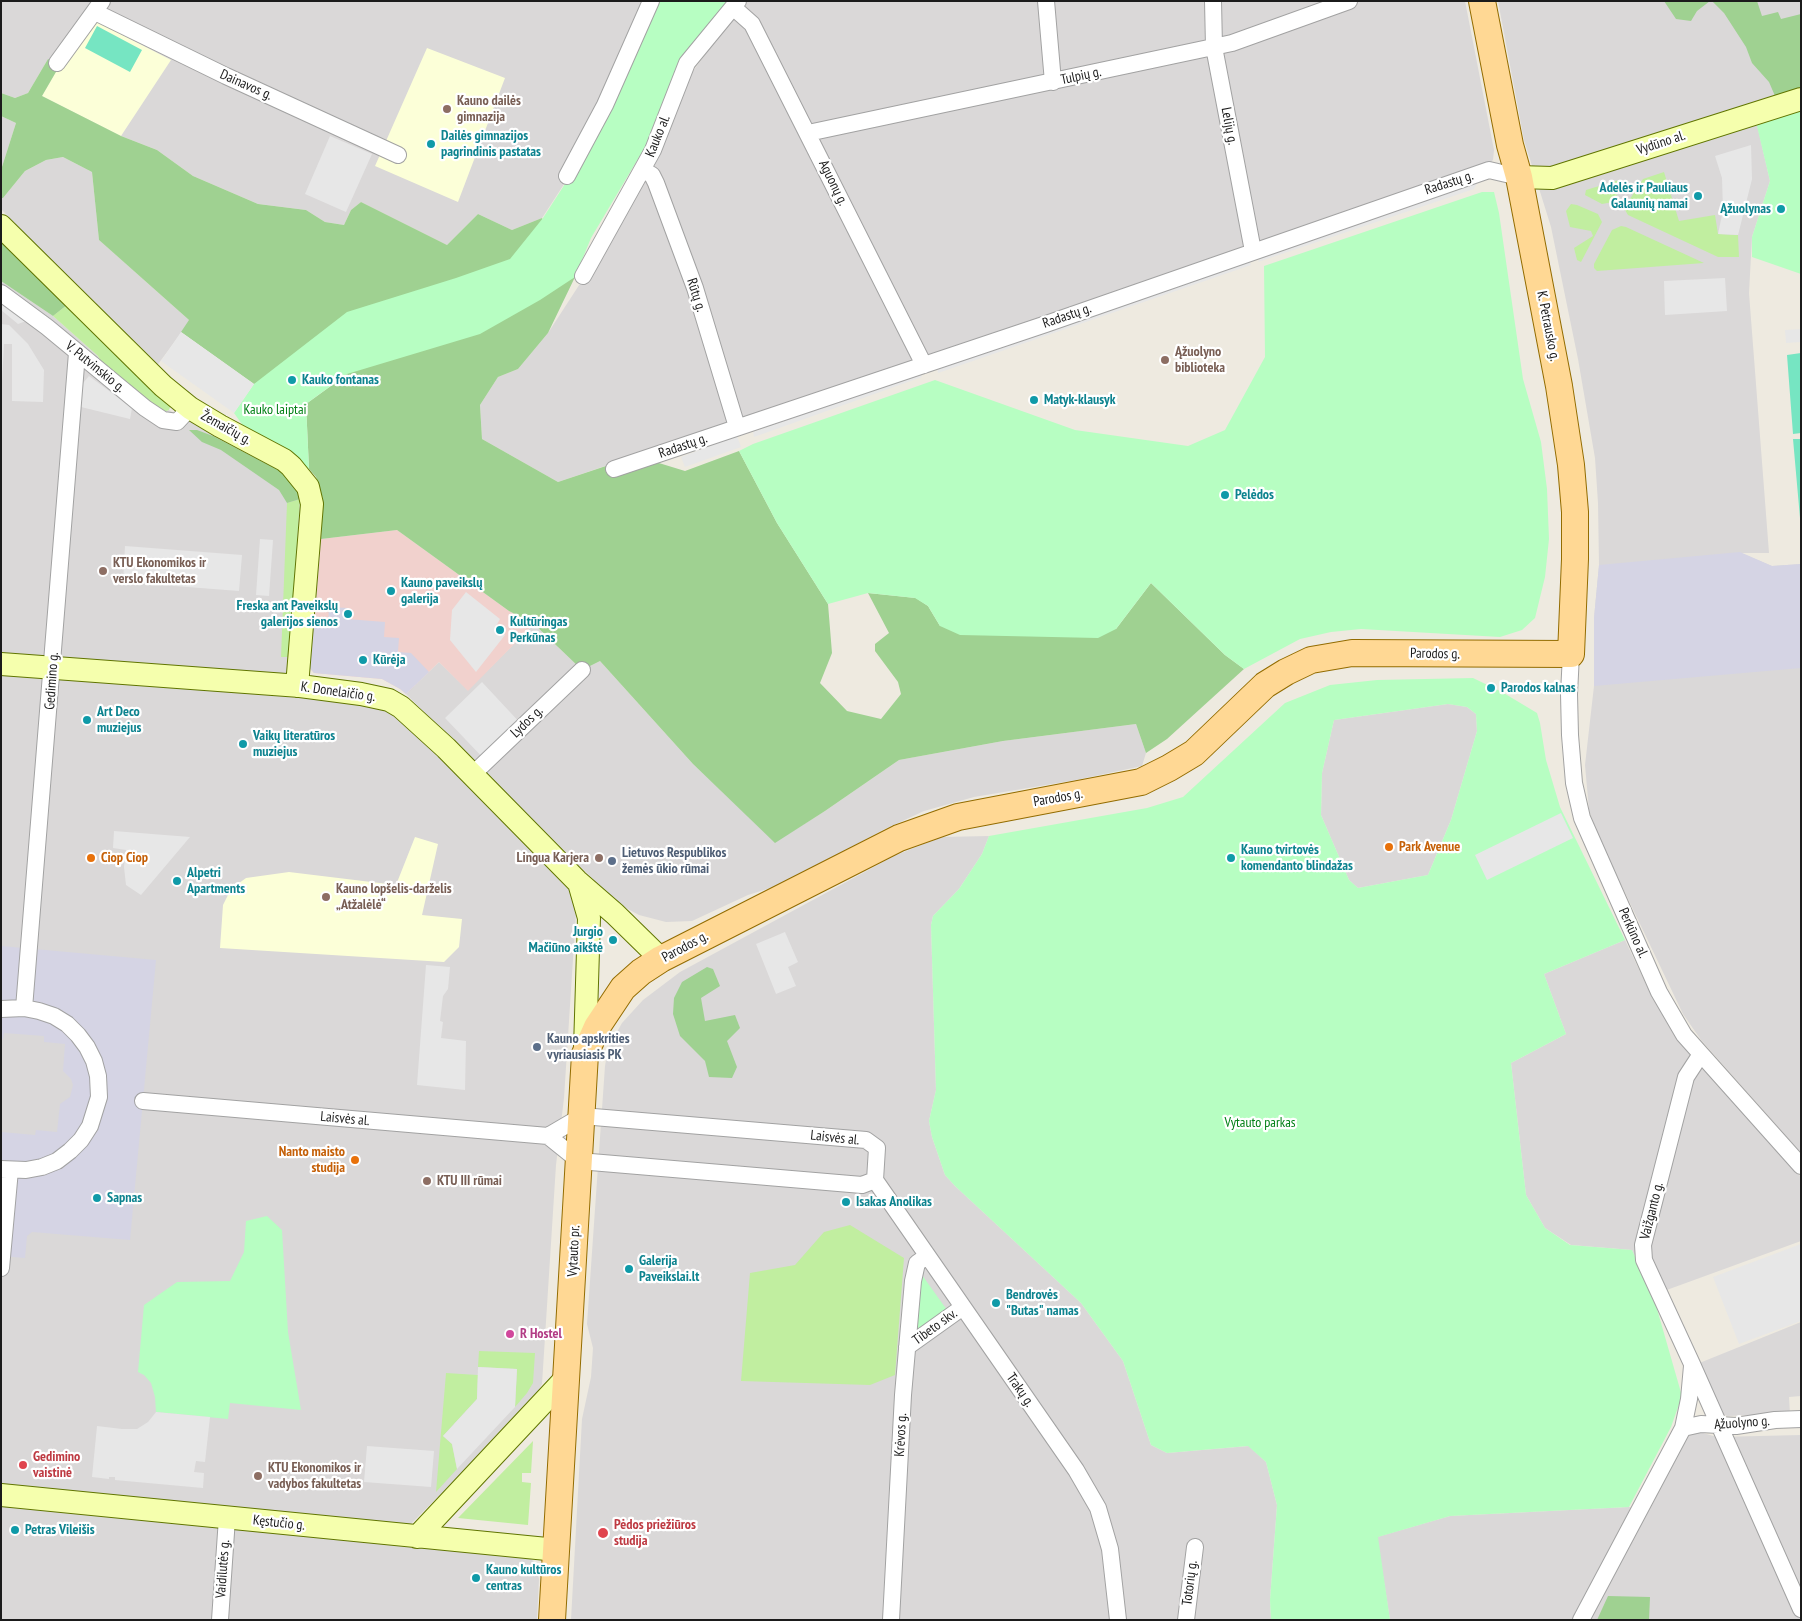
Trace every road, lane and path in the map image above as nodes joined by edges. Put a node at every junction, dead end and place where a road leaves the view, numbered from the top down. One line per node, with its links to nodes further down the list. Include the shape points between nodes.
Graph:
1 (651, 1): 15 (street, via 605,105)
2 (1046, 1): 10 (street)
3 (1213, 1): 8 (street, Lelijų g.)
4 (1349, 1): 8 (street, Tulpių g.)
5 (1482, 1): 16 (main road, K. Petrausko g.)
6 (736, 5): 12 (street, Aguonų g., via 752,24); 14 (street, Kauko al., via 687,63)
7 (98, 7): 9 (street); 13 (street, Dainavos g., via 226,76)
8 (1214, 47): 10 (street, Tulpių g.); 18 (street, Lelijų g.)
9 (57, 63)
10 (1053, 82): 12 (street, Tulpių g.)
11 (1801, 99): 16 (street, Vydūno al., via 1552,178)
12 (808, 133): 22 (street, Aguonų g.)
13 (398, 155)
14 (643, 170): 19 (street, Kauko al.); 24 (street, Rūtų g., via 652,175 656,184 695,288)
15 (567, 176)
16 (1519, 177): 18 (street, Radastų g., via 1489,170); 26 (main road, K. Petrausko g., via 1571,465 1575,559)
17 (1, 226): 23 (street, Žemaičių g., via 163,386)
18 (1253, 250): 22 (street, Radastų g.)
19 (583, 276)
20 (1, 293): 21 (street, V. Putvinskio g.)
21 (78, 353): 23 (street, V. Putvinskio g., via 163,420 178,422); 28 (street, Gedimino g.)
22 (924, 365): 24 (street, Radastų g.)
23 (190, 408): 30 (street, Žemaičių g., via 284,460 308,487 312,504)
24 (737, 428): 25 (street, Radastų g.)
25 (614, 469)
26 (1571, 654): 33 (main road, Parodos g., via 1352,653 1311,660 1265,685 1194,753 1141,782 958,817 928,826 881,846); 37 (street, Perkūno al., via 1570,735 1574,783 1582,818 1661,997 1684,1035)
27 (1, 664): 28 (street, K. Donelaičio g.)
28 (53, 667): 30 (street, K. Donelaičio g.); 34 (street, Gedimino g.)
29 (582, 670): 31 (street, Lydos g.)
30 (298, 686): 31 (street, K. Donelaičio g., via 389,700 418,722)
31 (472, 775): 32 (street, K. Donelaičio g.)
32 (579, 883): 33 (street, K. Donelaičio g.); 36 (street, Vytauto pr., via 589,918)
33 (660, 959): 36 (main road, Parodos g., via 623,988 597,1027)
34 (24, 1008): 35 (street); 43 (street, via 54,1016 78,1035 94,1061 98,1097 90,1126 70,1151 42,1167)
35 (1, 1010)
36 (585, 1054): 39 (main road, Vytauto pr.)
37 (1701, 1054): 42 (street, Perkūno al.); 49 (street, Vaižganto g., via 1686,1078 1643,1245 1644,1260)
38 (143, 1101): 40 (street, Laisvės al.)
39 (582, 1116): 40 (street); 41 (main road, Vytauto pr.); 44 (street, Laisvės al., via 866,1140 877,1148)
40 (548, 1136): 41 (street)
41 (579, 1161): 44 (street, via 862,1185); 50 (main road, Vytauto pr.)
42 (1801, 1166)
43 (6, 1170): 46 (street)
44 (875, 1180): 45 (street, Trakų g.)
45 (927, 1256): 47 (street, Trakų g.); 48 (street, Krėvos g., via 917,1263 912,1281)
46 (2, 1262)
47 (963, 1307): 48 (street, Tibeto skv.); 63 (street, Trakų g., via 1076,1470 1098,1508 1110,1549)
48 (907, 1347): 62 (street, Krėvos g.)
49 (1692, 1364): 52 (street, Vaižganto g.); 53 (street, Vaižganto g.)
50 (566, 1378): 56 (street); 58 (main road, Vytauto pr.)
51 (1801, 1419): 52 (street, Ąžuolyno g.)
52 (1720, 1426): 53 (street, Ąžuolyno g., via 1700,1424); 59 (street, Vaižganto g.)
53 (1683, 1428): 65 (street, Vaižganto g.)
54 (1, 1495): 55 (street, Kęstučio g.)
55 (227, 1518): 56 (street, Kęstučio g.); 60 (street, Vaidilutės g.)
56 (416, 1537): 58 (street, Kęstučio g.)
57 (1194, 1547): 64 (street, Totorių g.)
58 (556, 1550): 61 (main road, Vytauto pr.)
59 (1801, 1608)
60 (220, 1620)
61 (552, 1620)
62 (891, 1620)
63 (1118, 1620)
64 (1186, 1620)
65 (1581, 1620)

